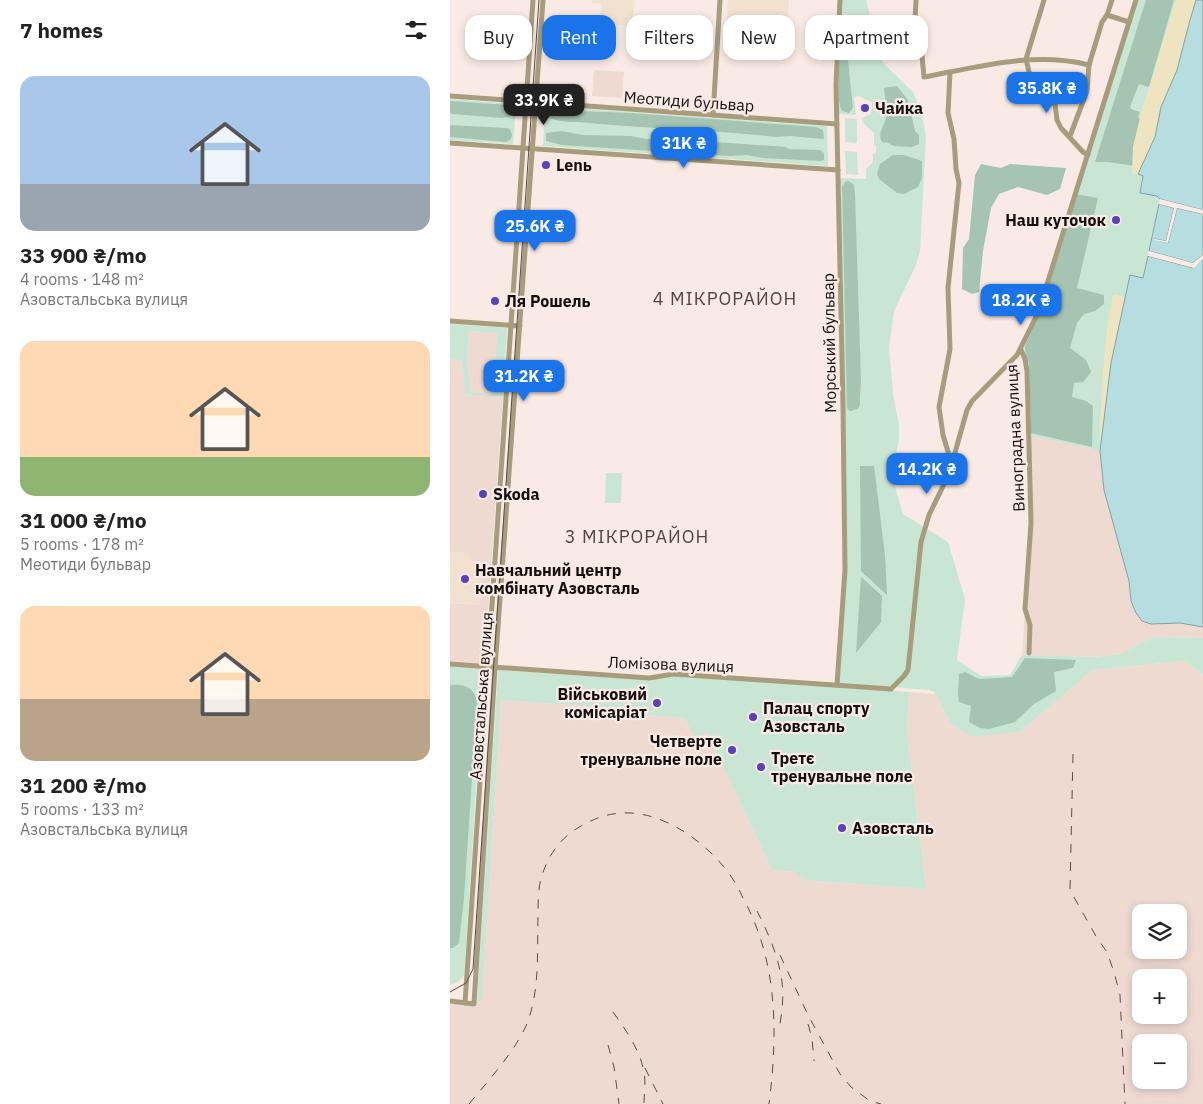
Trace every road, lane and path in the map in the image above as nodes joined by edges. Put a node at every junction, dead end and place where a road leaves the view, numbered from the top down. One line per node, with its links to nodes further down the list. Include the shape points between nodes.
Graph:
1 (533, 0): 15 (street, Азовстальська вулиця)
2 (543, 0): 16 (street, Азовстальська вулиця)
3 (720, 0): 17 (street)
4 (840, 0): 18 (street, Морський бульвар)
5 (916, 0): 13 (street, via 915,21 924,77)
6 (1044, 0): 11 (street)
7 (1112, 0): 9 (street)
8 (1136, 0): 10 (street, Виноградна вулиця)
9 (1107, 14): 10 (street); 12 (street)
10 (1129, 22): 23 (street, Виноградна вулиця)
11 (1026, 59): 12 (street); 13 (street); 19 (street, via 1033,81 1055,104 1058,125)
12 (1089, 65): 19 (street, via 1087,91)
13 (950, 72): 29 (street, via 947,103 959,183 948,288 950,349 939,407 943,436)
14 (450, 96): 15 (street, Меотиди бульвар)
15 (526, 102): 16 (street, Меотиди бульвар); 21 (street, Азовстальська вулиця)
16 (536, 102): 17 (street, Меотиди бульвар); 22 (street, Азовстальська вулиця)
17 (713, 115): 18 (street, Меотиди бульвар)
18 (837, 124): 24 (street, Морський бульвар)
19 (1070, 136): 23 (street)
20 (450, 142): 21 (street)
21 (523, 148): 22 (street); 26 (street, Азовстальська вулиця)
22 (532, 148): 24 (street); 27 (street, Азовстальська вулиця)
23 (1088, 155): 28 (street, Виноградна вулиця, via 1039,311)
24 (838, 170): 34 (street, Морський бульвар, via 845,570)
25 (450, 321): 26 (street)
26 (510, 325): 27 (street); 32 (street, Азовстальська вулиця)
27 (520, 326): 33 (street, Азовстальська вулиця)
28 (1021, 350): 29 (street, via 972,401); 30 (street, Виноградна вулиця, via 1027,372 1031,523 1025,609 1030,625)
29 (953, 461): 34 (street, Ломізова вулиця, via 929,515 922,542 908,670 891,689)
30 (1029, 653)
31 (450, 664): 32 (street, Ломізова вулиця)
32 (486, 667): 33 (street, Ломізова вулиця); 36 (street, Азовстальська вулиця)
33 (495, 668): 34 (street, Ломізова вулиця, via 649,678 674,674); 36 (street, Азовстальська вулиця, via 474,1004)
34 (837, 685)
35 (450, 1001): 36 (street)
36 (464, 1003)

